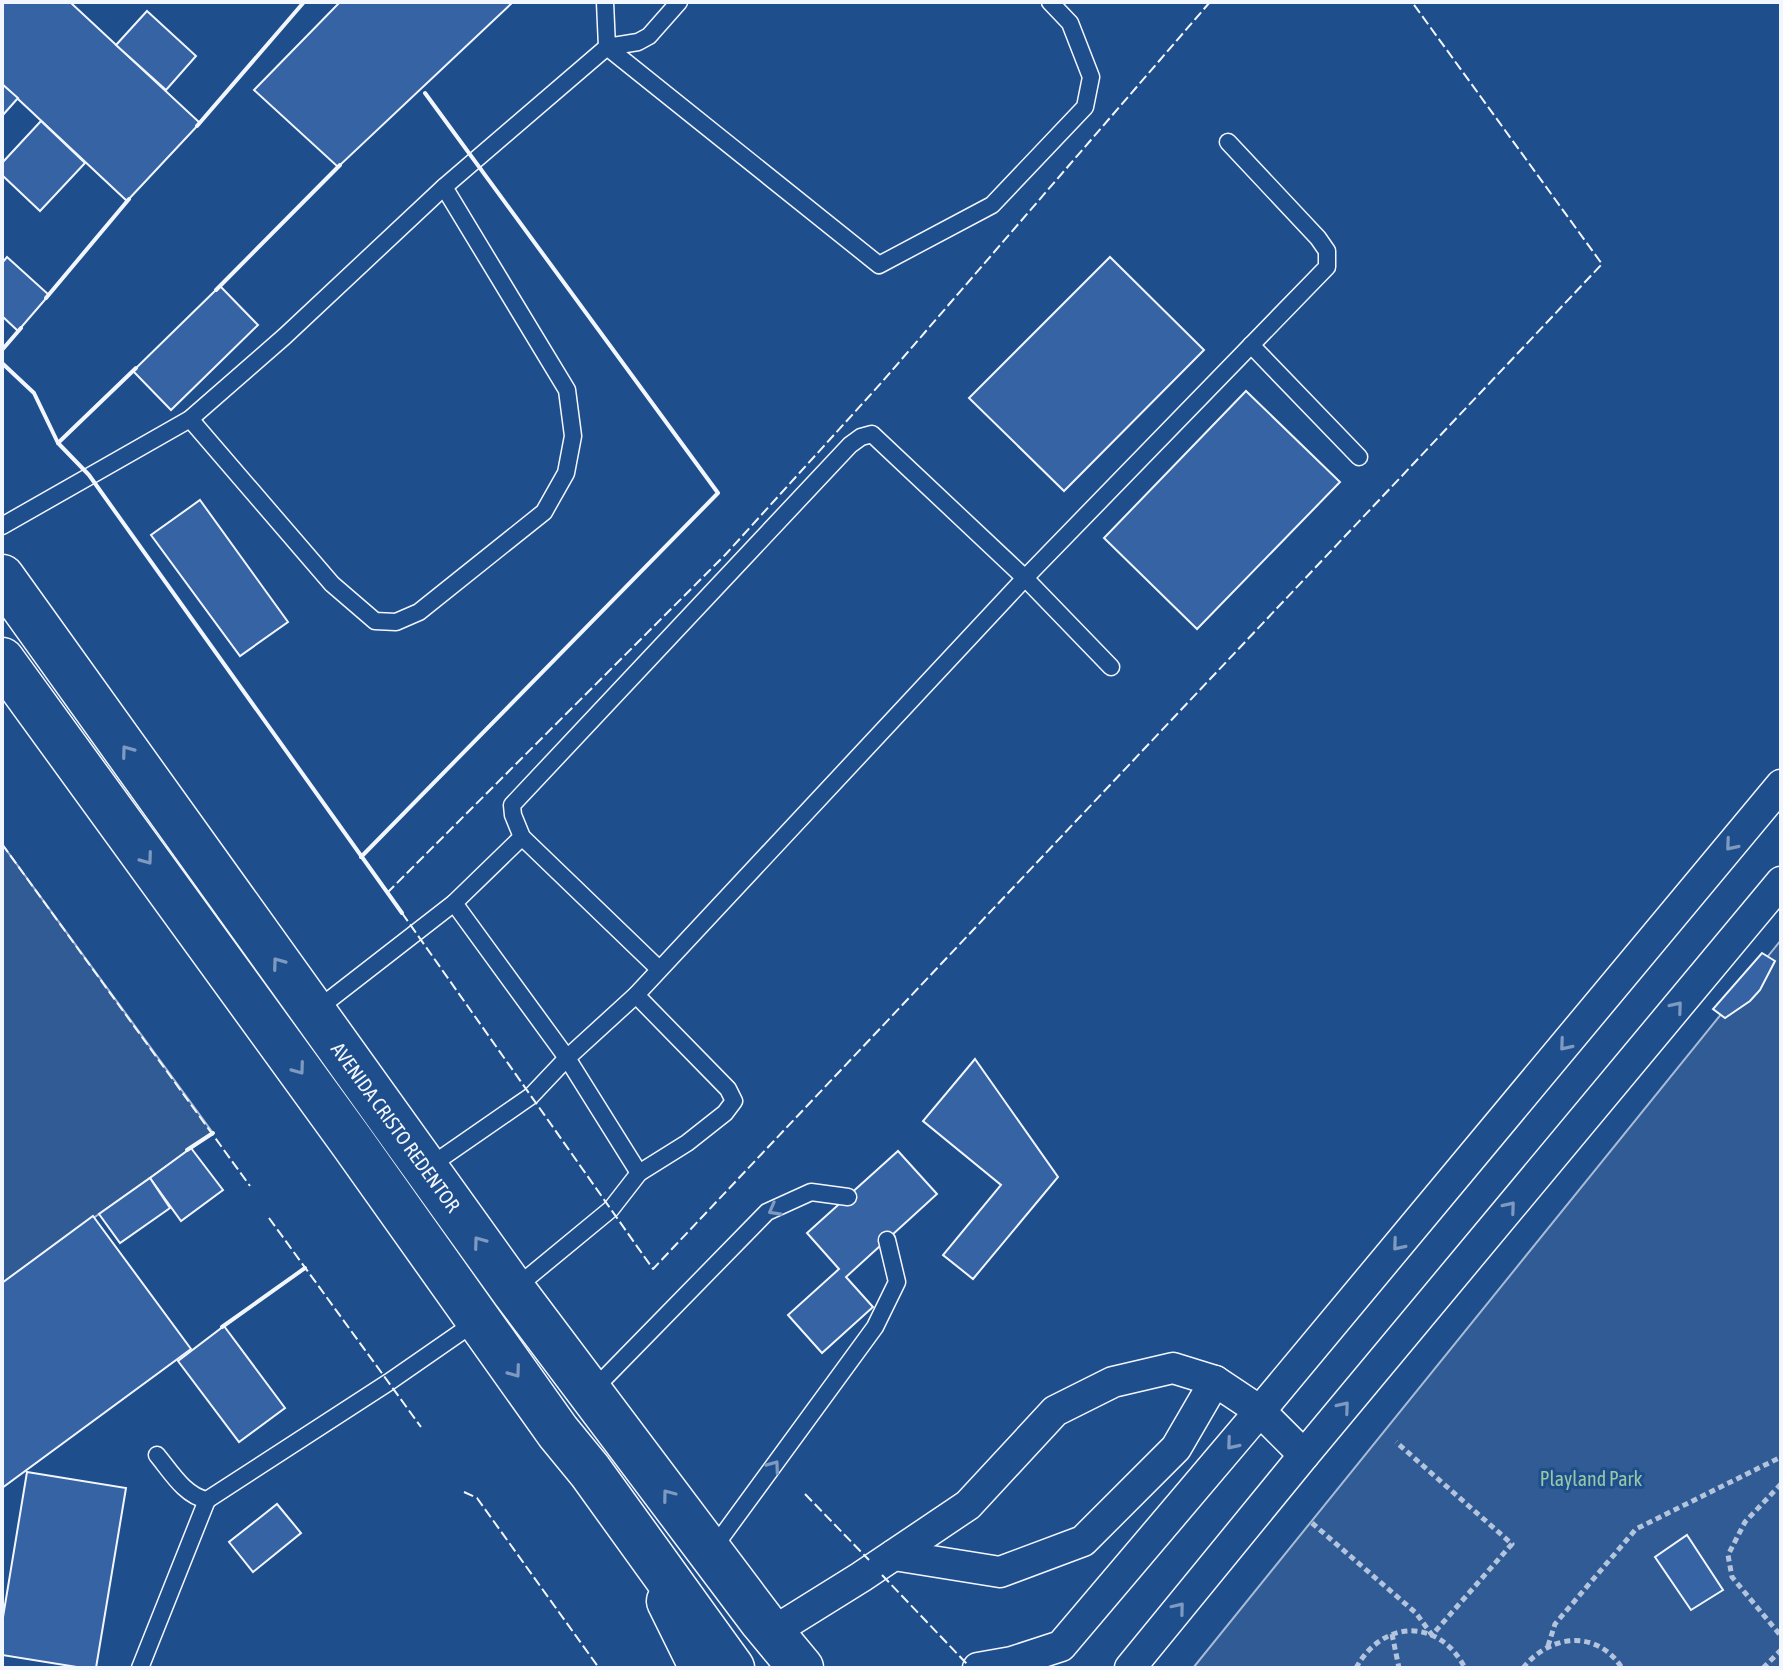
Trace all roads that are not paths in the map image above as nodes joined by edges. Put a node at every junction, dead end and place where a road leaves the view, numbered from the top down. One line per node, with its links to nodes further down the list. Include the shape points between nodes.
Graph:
1 (605, 2): 4 (lane)
2 (679, 2): 4 (lane, via 649,36)
3 (1050, 2): 4 (lane, via 1070,23 1091,77 1085,107 992,205 879,265)
4 (607, 47): 6 (lane)
5 (1228, 142): 7 (lane, via 1327,251 1327,267)
6 (444, 187): 8 (lane); 8 (lane, via 567,390 573,436 566,473 544,512 419,612 396,622 375,621 332,584)
7 (1251, 345): 9 (lane); 12 (lane)
8 (190, 419): 10 (lane)
9 (1359, 457)
10 (2, 526)
11 (2, 577): 21 (highway, AVENIDA CRISTO REDENTOR, one-way to 11)
12 (1025, 578): 14 (lane); 16 (lane, via 872,434 861,437 512,805); 19 (lane)
13 (2, 660): 28 (highway, one-way to 28)
14 (1111, 667)
15 (1781, 785): 31 (street, one-way to 31)
16 (522, 837): 18 (lane); 19 (lane)
17 (1781, 882): 33 (street, one-way to 17)
18 (454, 903): 21 (lane); 22 (lane)
19 (659, 969): 20 (lane)
20 (636, 995): 22 (lane); 24 (lane, via 734,1101 687,1143)
21 (314, 1012): 23 (highway, AVENIDA CRISTO REDENTOR)
22 (567, 1058): 23 (lane, via 531,1096); 24 (lane)
23 (426, 1169): 27 (highway, AVENIDA CRISTO REDENTOR, one-way to 23)
24 (639, 1173): 27 (lane, via 611,1209)
25 (848, 1197): 30 (lane, one-way to 30, via 811,1192 767,1212)
26 (887, 1240): 35 (lane, one-way to 26, via 875,1327 897,1282)
27 (513, 1290): 30 (highway, AVENIDA CRISTO REDENTOR)
28 (478, 1320): 34 (lane); 38 (highway, one-way to 38, via 636,1534)
29 (1215, 1381): 31 (street); 36 (street, via 1173,1368 1113,1382 1055,1411 968,1505); 36 (street, via 1176,1448 1083,1541 1000,1572)
30 (591, 1392): 35 (highway, AVENIDA CRISTO REDENTOR, one-way to 30)
31 (1260, 1411): 33 (street); 43 (street, one-way to 43, via 1061,1646)
32 (157, 1455): 34 (lane, via 188,1491)
33 (1304, 1455): 44 (street, one-way to 33)
34 (207, 1500): 39 (lane)
35 (711, 1551): 37 (highway, AVENIDA CRISTO REDENTOR)
36 (894, 1555): 37 (street)
37 (771, 1633): 42 (highway, AVENIDA CRISTO REDENTOR)
38 (703, 1648): 40 (highway); 41 (highway)
39 (140, 1668)
40 (732, 1668)
41 (740, 1668)
42 (801, 1668)
43 (978, 1668)
44 (1130, 1668)

